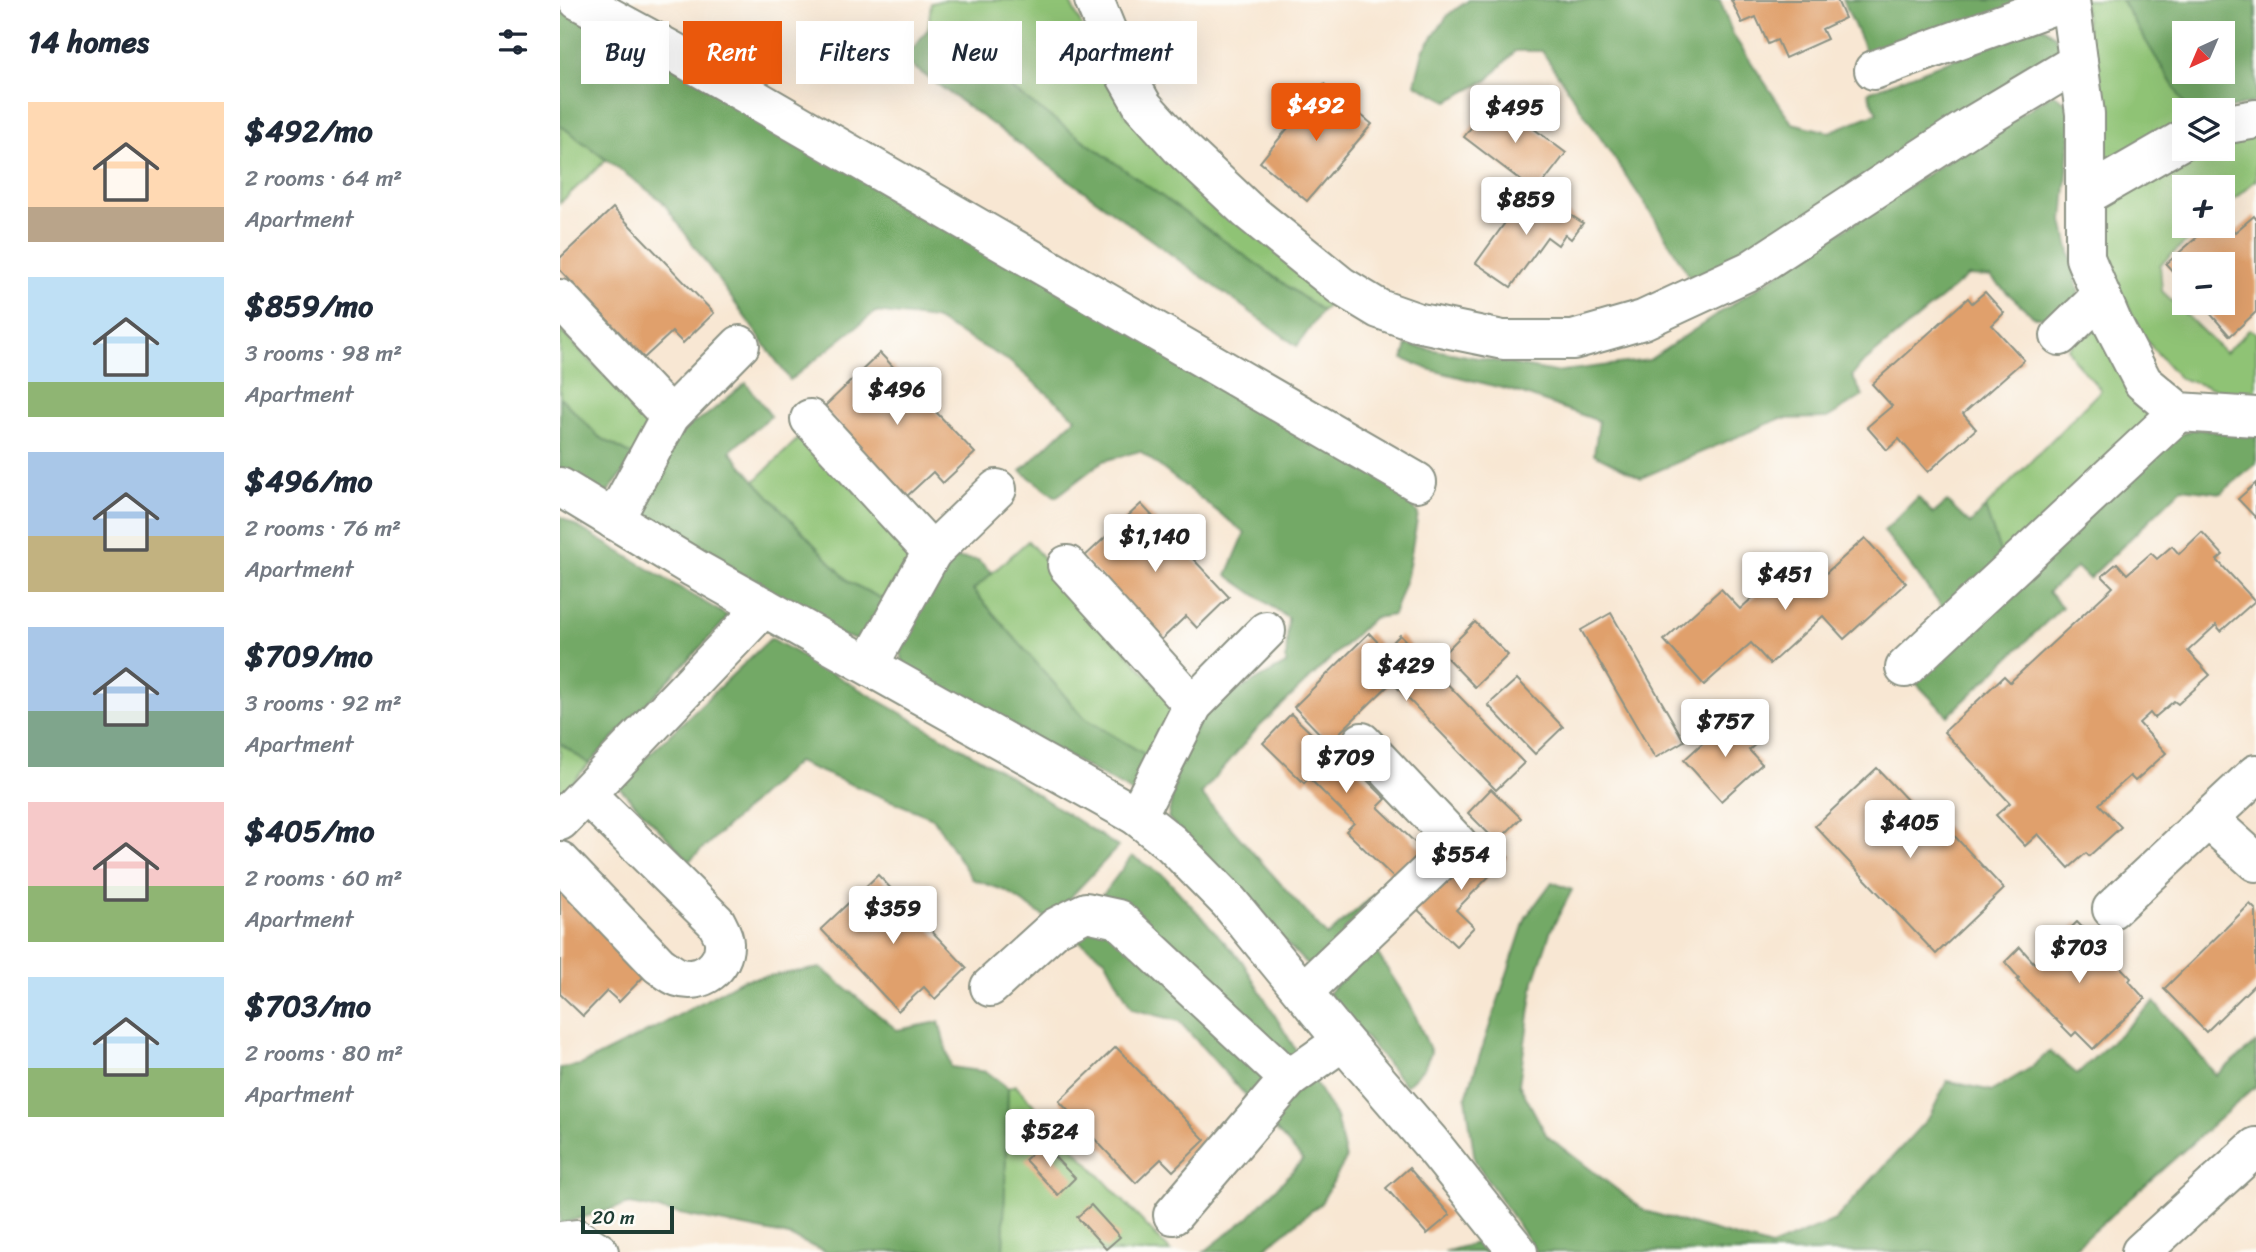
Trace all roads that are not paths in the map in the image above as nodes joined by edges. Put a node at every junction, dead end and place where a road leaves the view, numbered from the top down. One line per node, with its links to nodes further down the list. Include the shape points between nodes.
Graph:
1 (578, 0): 18 (street)
2 (1094, 0): 4 (street, via 1143,106 1247,210 1341,286 1379,309 1416,322 1503,340 1573,340 1643,320 1751,270)
3 (2069, 0): 4 (street); 5 (street)
4 (2078, 62): 9 (street, via 2085,114)
5 (1874, 70)
6 (2256, 118): 7 (street)
7 (2235, 122)
8 (2172, 146): 9 (street)
9 (2085, 196): 10 (street, via 2085,258)
10 (2101, 296): 12 (street); 14 (street, via 2143,382)
11 (560, 299): 15 (street)
12 (2060, 336)
13 (740, 345): 15 (street)
14 (2179, 412): 16 (street); 27 (street)
15 (670, 416): 21 (street)
16 (2256, 418)
17 (810, 419): 22 (street)
18 (1418, 482)
19 (560, 487): 21 (street)
20 (997, 489): 22 (street)
21 (614, 520): 24 (street)
22 (932, 552): 26 (street)
23 (1067, 565): 28 (street)
24 (764, 607): 26 (street); 31 (street)
25 (1266, 631): 28 (street)
26 (869, 665): 32 (street)
27 (1905, 668)
28 (1193, 705): 32 (street)
29 (1362, 741): 39 (street, via 1458,844)
30 (2256, 774): 33 (street)
31 (587, 795): 34 (street); 35 (street, via 716,922 724,942 720,960 711,972 697,979 678,977 659,965)
32 (1137, 816): 39 (street, via 1229,902)
33 (2208, 818): 36 (street); 37 (street)
34 (560, 821)
35 (560, 861)
36 (2256, 862)
37 (2112, 909)
38 (990, 987): 41 (street, via 1055,927 1086,912 1118,919)
39 (1303, 992): 40 (street)
40 (1343, 1041): 41 (street); 46 (street)
41 (1289, 1079): 43 (street)
42 (2256, 1147): 47 (street)
43 (1173, 1215)
44 (560, 1241): 45 (street, via 578,1239)
45 (599, 1252)
46 (1518, 1252)
47 (2141, 1252)

